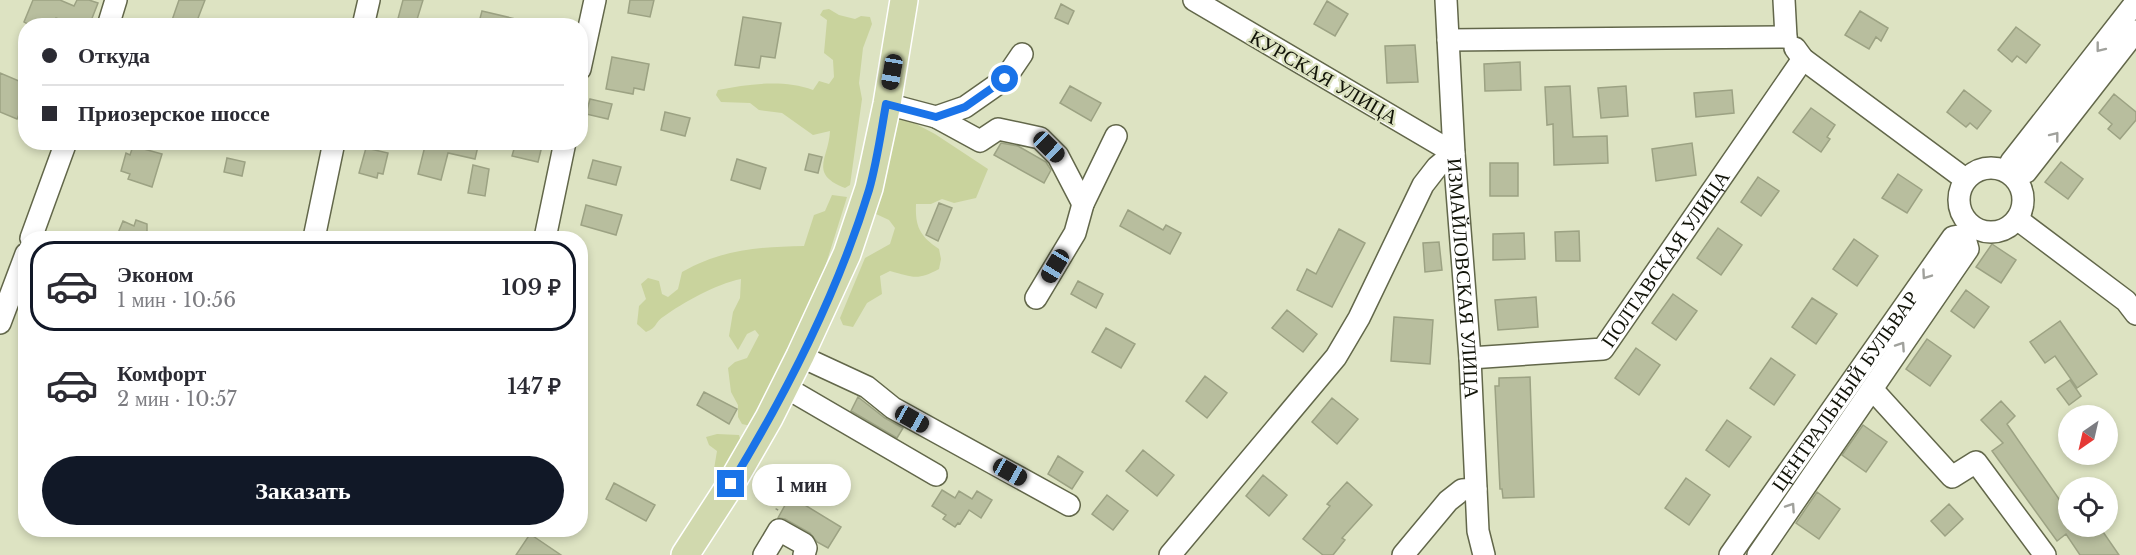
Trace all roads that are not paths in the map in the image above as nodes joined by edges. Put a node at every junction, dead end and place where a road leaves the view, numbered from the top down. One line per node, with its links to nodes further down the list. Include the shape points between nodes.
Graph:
1 (117, 0): 9 (street)
2 (369, 0): 10 (street)
3 (595, 0): 12 (street)
4 (904, 0): 17 (main road)
5 (1194, 0): 23 (street, КУРСКАЯ УЛИЦА)
6 (1446, 0): 14 (street, ИЗМАЙЛОВСКАЯ УЛИЦА)
7 (1784, 0): 13 (street)
8 (2136, 2): 24 (street, one-way to 24, via 2011,162)
9 (111, 18)
10 (365, 18)
11 (2136, 31): 24 (street, one-way to 11, via 2026,172)
12 (588, 32)
13 (1786, 37): 14 (street); 16 (street)
14 (1448, 40): 23 (street, ИЗМАЙЛОВСКАЯ УЛИЦА)
15 (1022, 54): 18 (street, via 1005,79 965,107)
16 (1803, 59): 25 (street); 37 (street, ПОЛТАВСКАЯ УЛИЦА, via 1604,349)
17 (886, 104): 18 (street); 36 (main road, via 869,188 847,254)
18 (936, 117): 26 (street, via 980,141 998,129 1040,138 1058,156)
19 (1116, 136): 26 (street)
20 (63, 150): 28 (street)
21 (332, 150): 29 (street)
22 (563, 150): 30 (street)
23 (1454, 153): 37 (street, ИЗМАЙЛОВСКАЯ УЛИЦА); 48 (street, via 1423,185 1336,357)
24 (2012, 172): 25 (street, via 1987,167); 27 (street, via 2024,199)
25 (1965, 179): 31 (street, via 1958,204)
26 (1083, 204): 33 (street, via 1075,233)
27 (2017, 219): 31 (street, via 1999,232); 34 (street)
28 (34, 231)
29 (315, 231)
30 (546, 231)
31 (1968, 231): 39 (street, ЦЕНТРАЛЬНЫЙ БУЛЬВАР, one-way to 31, via 1968,249); 43 (street, ЦЕНТРАЛЬНЫЙ БУЛЬВАР, one-way to 43, via 1953,237)
32 (18, 275): 35 (street)
33 (1036, 298)
34 (2133, 304)
35 (0, 323)
36 (800, 356): 38 (main road); 42 (street, via 867,387 893,408)
37 (1470, 358): 41 (street, ИЗМАЙЛОВСКАЯ УЛИЦА)
38 (785, 387): 40 (street); 45 (main road)
39 (1872, 389): 44 (street, ЦЕНТРАЛЬНЫЙ БУЛЬВАР, one-way to 39); 52 (street, via 1952,477 1976,462)
40 (936, 475)
41 (1476, 489): 49 (street, via 1462,490 1448,501); 50 (street, ИЗМАЙЛОВСКАЯ УЛИЦА, via 1478,531)
42 (1069, 505)
43 (1749, 529): 44 (street); 51 (street, ЦЕНТРАЛЬНЫЙ БУЛЬВАР)
44 (1768, 551)
45 (685, 555)
46 (764, 555): 47 (street, via 779,530 804,544)
47 (804, 555)
48 (1170, 555)
49 (1403, 555)
50 (1485, 555)
51 (1730, 555)
52 (2045, 555)

